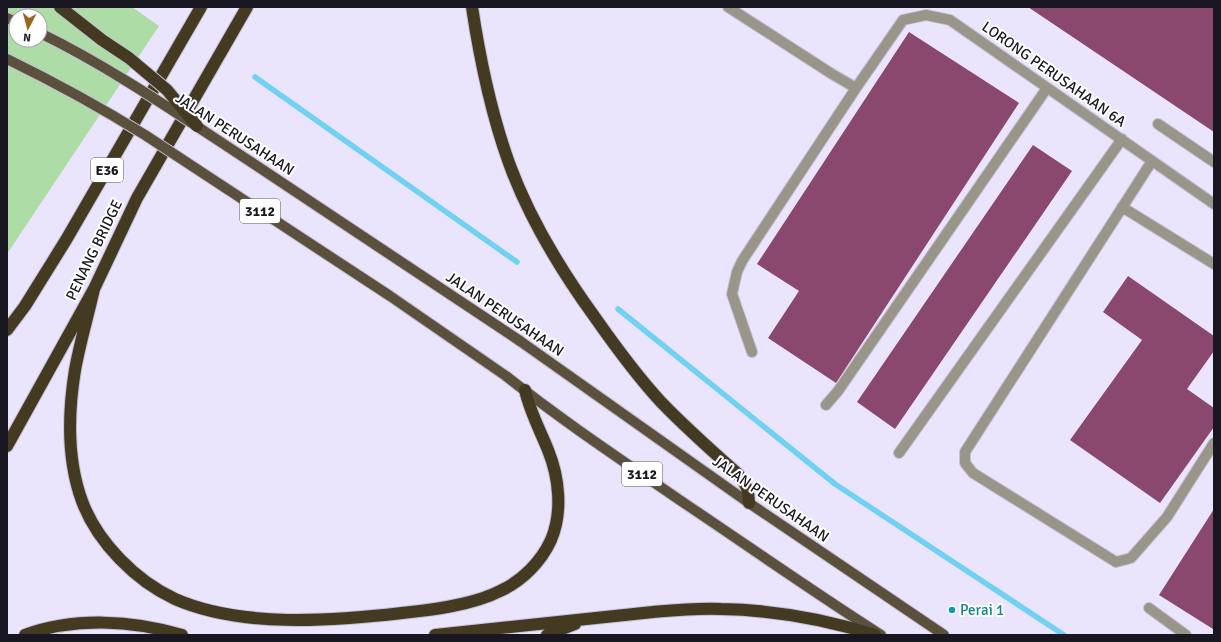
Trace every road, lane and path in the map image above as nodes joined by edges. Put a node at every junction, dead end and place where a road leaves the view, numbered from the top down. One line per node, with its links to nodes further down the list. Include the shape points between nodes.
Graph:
1 (60, 7): 11 (highway, bridge, via 167,90)
2 (201, 7): 19 (highway, PENANG BRIDGE / E36, via 66,240)
3 (247, 7): 18 (highway, PENANG BRIDGE / E36, via 137,198)
4 (472, 7): 26 (highway, via 481,62 500,135 518,186 537,227 568,280 622,356 683,424 744,480)
5 (728, 7): 8 (street)
6 (48, 37): 11 (main road, JALAN PERUSAHAAN / 3112, bridge, via 104,67)
7 (7, 59): 21 (main road, 3112, bridge, via 71,92 144,135 390,296)
8 (856, 88): 9 (street, LORONG PERUSAHAAN 6A, via 903,20 926,15 950,20); 20 (street, LORONG PERUSAHAAN 6A, via 737,272 732,294)
9 (1047, 88): 12 (street, LORONG PERUSAHAAN 6A); 22 (street)
10 (1158, 124): 14 (street)
11 (197, 126): 26 (main road, JALAN PERUSAHAAN / 3112, bridge, via 520,341)
12 (1122, 139): 13 (street, LORONG PERUSAHAAN 6A); 25 (street)
13 (1152, 161): 15 (street, LORONG PERUSAHAAN 6A); 16 (street)
14 (1214, 162)
15 (1214, 204)
16 (1122, 207): 17 (street); 23 (street, via 965,452 965,463 973,473 1116,562 1131,558 1167,517)
17 (1214, 264)
18 (94, 289): 21 (highway, via 75,369 71,407 70,433 74,474 83,504 105,542 148,584 176,599 215,611 294,620 365,617 428,610 469,602 510,586 530,570 546,550 552,538 558,511 553,464); 24 (highway, PENANG BRIDGE / E36)
19 (7, 330)
20 (752, 352)
21 (525, 390): 34 (main road, 3112, via 622,460)
22 (826, 405)
23 (1214, 443)
24 (7, 446)
25 (899, 453)
26 (749, 503): 35 (main road, JALAN PERUSAHAAN / 3112)
27 (1149, 608): 36 (street)
28 (585, 619): 31 (highway); 32 (highway); 33 (highway, via 689,609 750,610 815,619)
29 (25, 635): 30 (highway, via 55,627 100,623 147,627)
30 (182, 635)
31 (435, 635)
32 (547, 635)
33 (875, 635)
34 (881, 635)
35 (944, 635)
36 (1186, 635)

